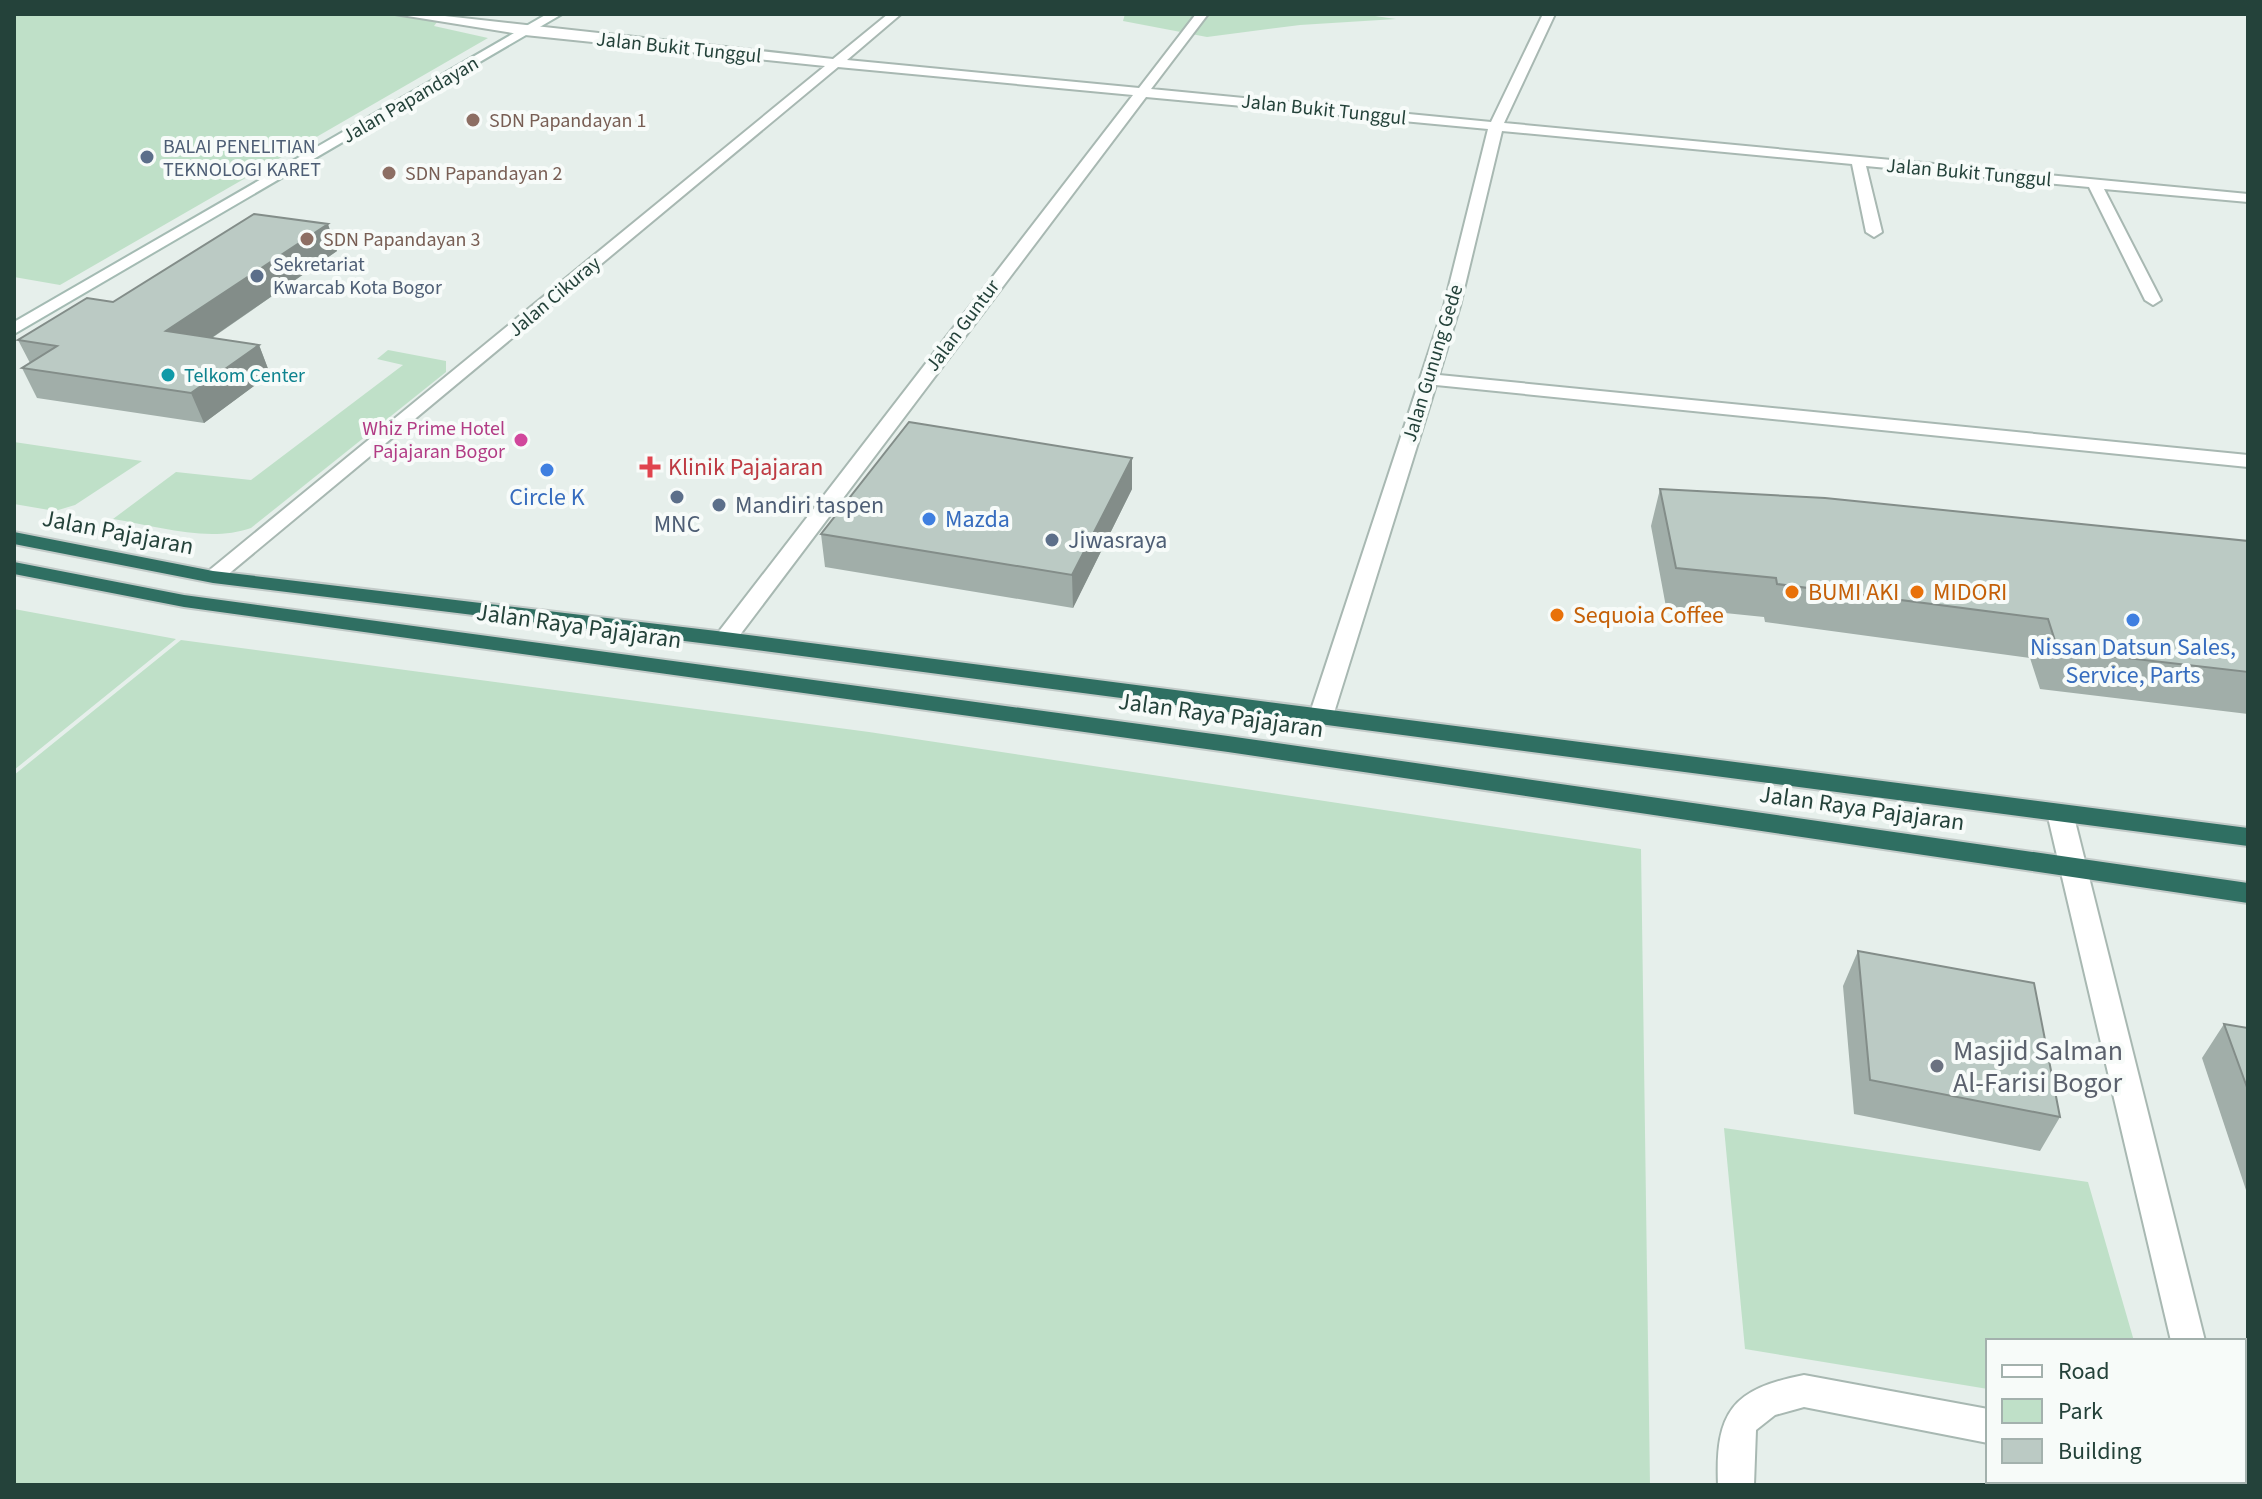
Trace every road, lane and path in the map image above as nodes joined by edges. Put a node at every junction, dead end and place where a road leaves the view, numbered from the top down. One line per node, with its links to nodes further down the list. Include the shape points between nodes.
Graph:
1 (401, 14): 6 (street, Jalan Bukit Tunggul)
2 (556, 14): 6 (street, Jalan Papandayan)
3 (895, 14): 7 (street, Jalan Cikuray)
4 (1202, 14): 8 (street, Jalan Guntur)
5 (1549, 14): 9 (street, Jalan Gunung Gede)
6 (525, 31): 7 (street, Jalan Bukit Tunggul); 17 (street, Jalan Papandayan)
7 (836, 63): 8 (street, Jalan Bukit Tunggul); 22 (street, Jalan Cikuray)
8 (1140, 91): 9 (street, Jalan Bukit Tunggul); 24 (street, Jalan Guntur)
9 (1496, 126): 10 (street, Jalan Bukit Tunggul); 18 (street, Jalan Gunung Gede, via 1452,306)
10 (1795, 154): 11 (street, Jalan Bukit Tunggul); 13 (street, via 1844,151)
11 (1858, 161): 12 (street, Jalan Bukit Tunggul); 15 (street)
12 (2094, 183): 14 (street, Jalan Bukit Tunggul); 16 (street)
13 (2248, 187)
14 (2248, 198)
15 (1874, 232)
16 (2153, 300)
17 (14, 329)
18 (1427, 379): 19 (street); 25 (street, Jalan Gunung Gede)
19 (2248, 461)
20 (14, 538): 22 (highway, Jalan Pajajaran)
21 (14, 568): 23 (highway)
22 (213, 577): 23 (highway); 24 (highway, Jalan Raya Pajajaran)
23 (184, 601): 28 (highway, Jalan Raya Pajajaran)
24 (725, 639): 25 (highway, Jalan Raya Pajajaran)
25 (1321, 716): 26 (highway, Jalan Raya Pajajaran)
26 (2060, 813): 27 (highway, Jalan Raya Pajajaran); 28 (street)
27 (2248, 837)
28 (2073, 867): 29 (highway, Jalan Raya Pajajaran); 30 (street)
29 (2248, 893)
30 (2188, 1339)
31 (1986, 1426): 32 (street, via 1804,1391 1774,1396 1747,1412 1733,1440)
32 (1736, 1485)

